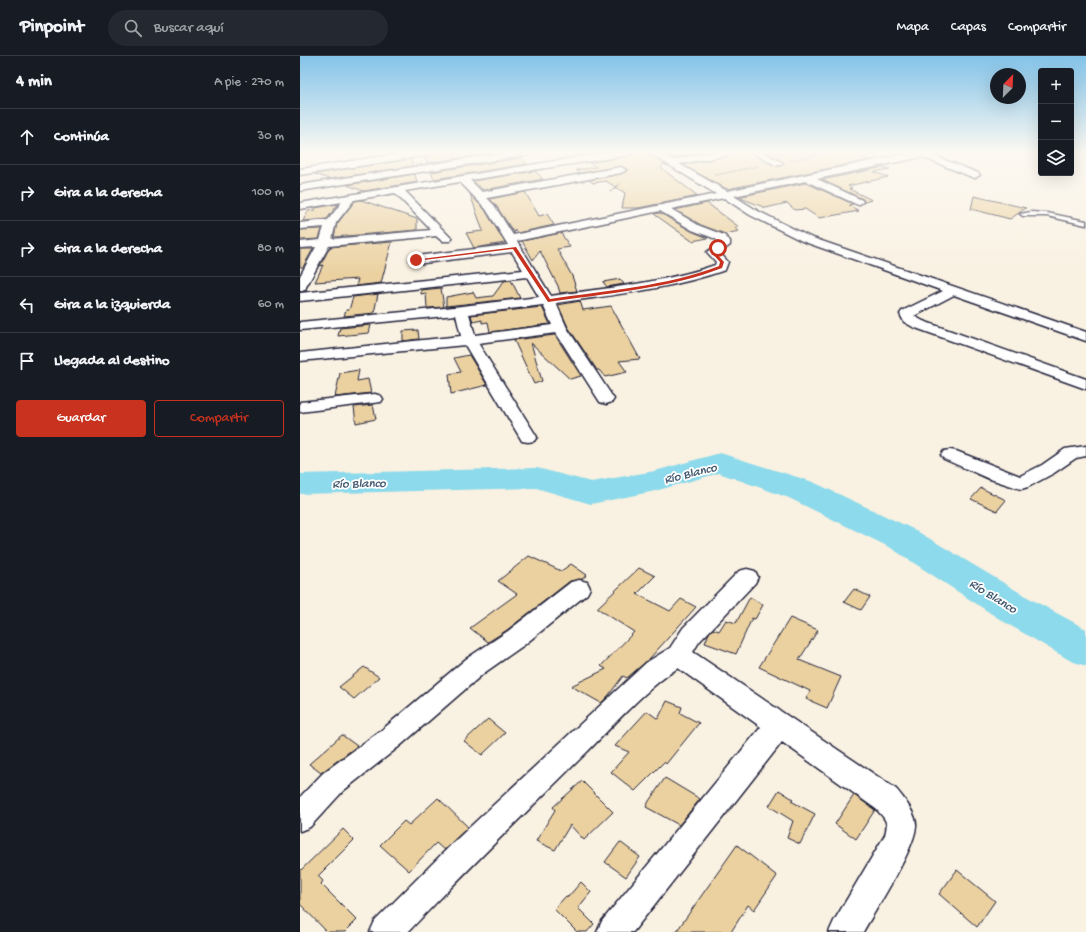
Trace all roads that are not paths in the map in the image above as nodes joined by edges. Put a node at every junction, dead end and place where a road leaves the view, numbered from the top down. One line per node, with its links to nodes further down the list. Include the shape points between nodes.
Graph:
1 (381, 193): 10 (street)
2 (401, 193): 18 (street)
3 (476, 193): 9 (street)
4 (496, 193): 9 (street)
5 (722, 193): 8 (street)
6 (736, 193): 8 (street)
7 (839, 193): 11 (street)
8 (726, 195): 13 (street); 26 (street, via 754,213 806,239)
9 (479, 196): 20 (street, via 490,207)
10 (350, 198): 12 (street); 15 (street)
11 (858, 202)
12 (300, 206)
13 (660, 207): 20 (street); 28 (street, via 696,228 720,237 724,245 713,252 722,262 721,267 692,277)
14 (1023, 214): 16 (lane, via 1033,212)
15 (331, 223): 17 (street); 19 (street)
16 (1086, 223)
17 (300, 226)
18 (440, 232): 19 (street); 22 (street)
19 (325, 242): 21 (street); 25 (street)
20 (512, 243): 22 (street); 24 (street)
21 (300, 245)
22 (460, 255): 23 (street)
23 (416, 260)
24 (530, 273): 27 (street); 28 (street)
25 (300, 287)
26 (953, 291): 32 (street); 35 (street, via 907,314 909,319)
27 (300, 297)
28 (548, 301): 29 (street); 31 (street)
29 (461, 310): 30 (street); 33 (street)
30 (300, 326)
31 (560, 328): 33 (street); 37 (street)
32 (1086, 337)
33 (469, 340): 34 (street); 39 (street)
34 (300, 357)
35 (1086, 384)
36 (375, 399): 38 (street)
37 (606, 399)
38 (300, 407)
39 (528, 437)
40 (1086, 451): 41 (street, via 1071,453 1021,483)
41 (950, 455)
42 (747, 577): 44 (street, via 692,635)
43 (579, 588): 46 (street, via 516,638 474,666 392,737 333,782)
44 (678, 655): 45 (street); 47 (street, via 656,669 623,700 467,849)
45 (779, 725): 48 (street); 49 (street, via 886,799 896,810 902,825 898,841)
46 (300, 817)
47 (386, 932)
48 (613, 932)
49 (845, 932)

